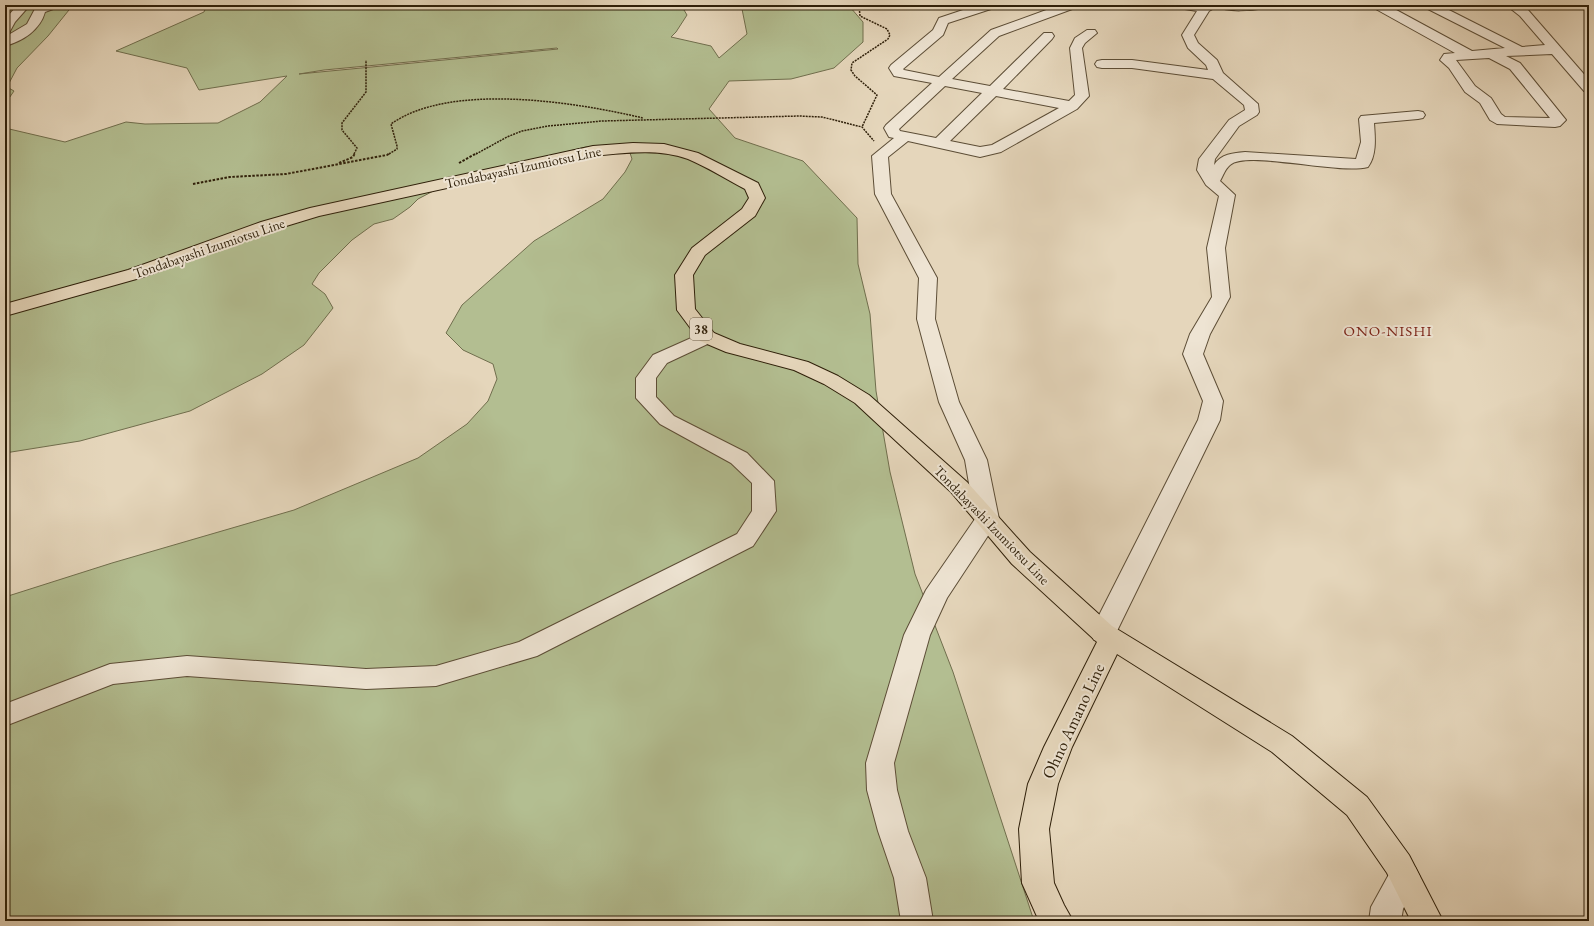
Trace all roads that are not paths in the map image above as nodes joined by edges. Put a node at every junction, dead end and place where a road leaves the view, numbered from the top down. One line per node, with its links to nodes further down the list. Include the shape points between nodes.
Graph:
1 (24, 5): 14 (street)
2 (52, 5): 16 (street, via 40,10 35,24 28,30)
3 (990, 5): 12 (street)
4 (1071, 5): 13 (street)
5 (1183, 5): 11 (street)
6 (1224, 5): 7 (street)
7 (1261, 5)
8 (1378, 5): 20 (street)
9 (1430, 5): 18 (street)
10 (1512, 5): 17 (street, via 1524,13)
11 (1208, 7): 22 (street, via 1188,36 1193,45 1212,63)
12 (971, 11): 13 (street); 23 (street, via 943,20 939,32 896,68 899,73)
13 (1012, 26): 15 (street); 23 (street, via 995,33)
14 (5, 30)
15 (1070, 38): 25 (street); 26 (street, via 1076,48 1082,96)
16 (5, 42)
17 (1556, 50): 18 (street); 24 (street)
18 (1520, 51): 19 (street)
19 (1492, 54): 20 (street); 20 (street, via 1515,66 1559,120 1555,123 1510,121 1494,117 1486,101 1470,89 1454,65 1447,60 1448,57)
20 (1471, 56)
21 (1102, 64): 22 (street, via 1132,64)
22 (1217, 75): 30 (street, via 1251,104 1252,112 1234,123 1207,159 1205,170)
23 (942, 81): 25 (street); 28 (street, via 891,128 894,134)
24 (1589, 88)
25 (995, 91): 26 (street); 29 (street)
26 (1072, 106): 29 (street, via 996,149 980,152)
27 (1418, 115): 30 (street, via 1366,118 1368,142 1363,164 1237,157 1226,160)
28 (906, 136): 29 (street); 33 (street, via 880,156 883,194 928,278 926,319 949,402 976,460)
29 (940, 143)
30 (1212, 182): 34 (street, via 1227,195 1216,248 1221,297 1200,334 1194,354 1213,400 1209,420)
31 (5, 310): 32 (main road, Tondabayashi Izumiotsu Line / 38, via 134,274 267,226 316,212 593,151 664,149 693,156 752,186 757,198 749,212 698,252 684,275 686,310)
32 (707, 337): 33 (main road, Tondabayashi Izumiotsu Line / 38, via 733,348 801,366 832,380 862,399 959,487); 35 (street, via 660,359 646,378 646,398 667,420 739,458 763,481 764,511 745,540 528,649 436,676 366,679 187,666 110,674)
33 (987, 519): 34 (main road, Tondabayashi Izumiotsu Line / 38, via 1021,558); 37 (street, via 935,596 917,635 880,763 882,790 910,878)
34 (1108, 636): 36 (main road, Tondabayashi Izumiotsu Line / 38, via 1282,744 1357,806 1398,864); 38 (main road, Ohno Amano Line, via 1043,784 1034,829 1038,883)
35 (5, 715)
36 (1404, 877): 39 (street, via 1387,907); 40 (main road, Tondabayashi Izumiotsu Line / 38)
37 (917, 921)
38 (1057, 921)
39 (1385, 921)
40 (1427, 921)

